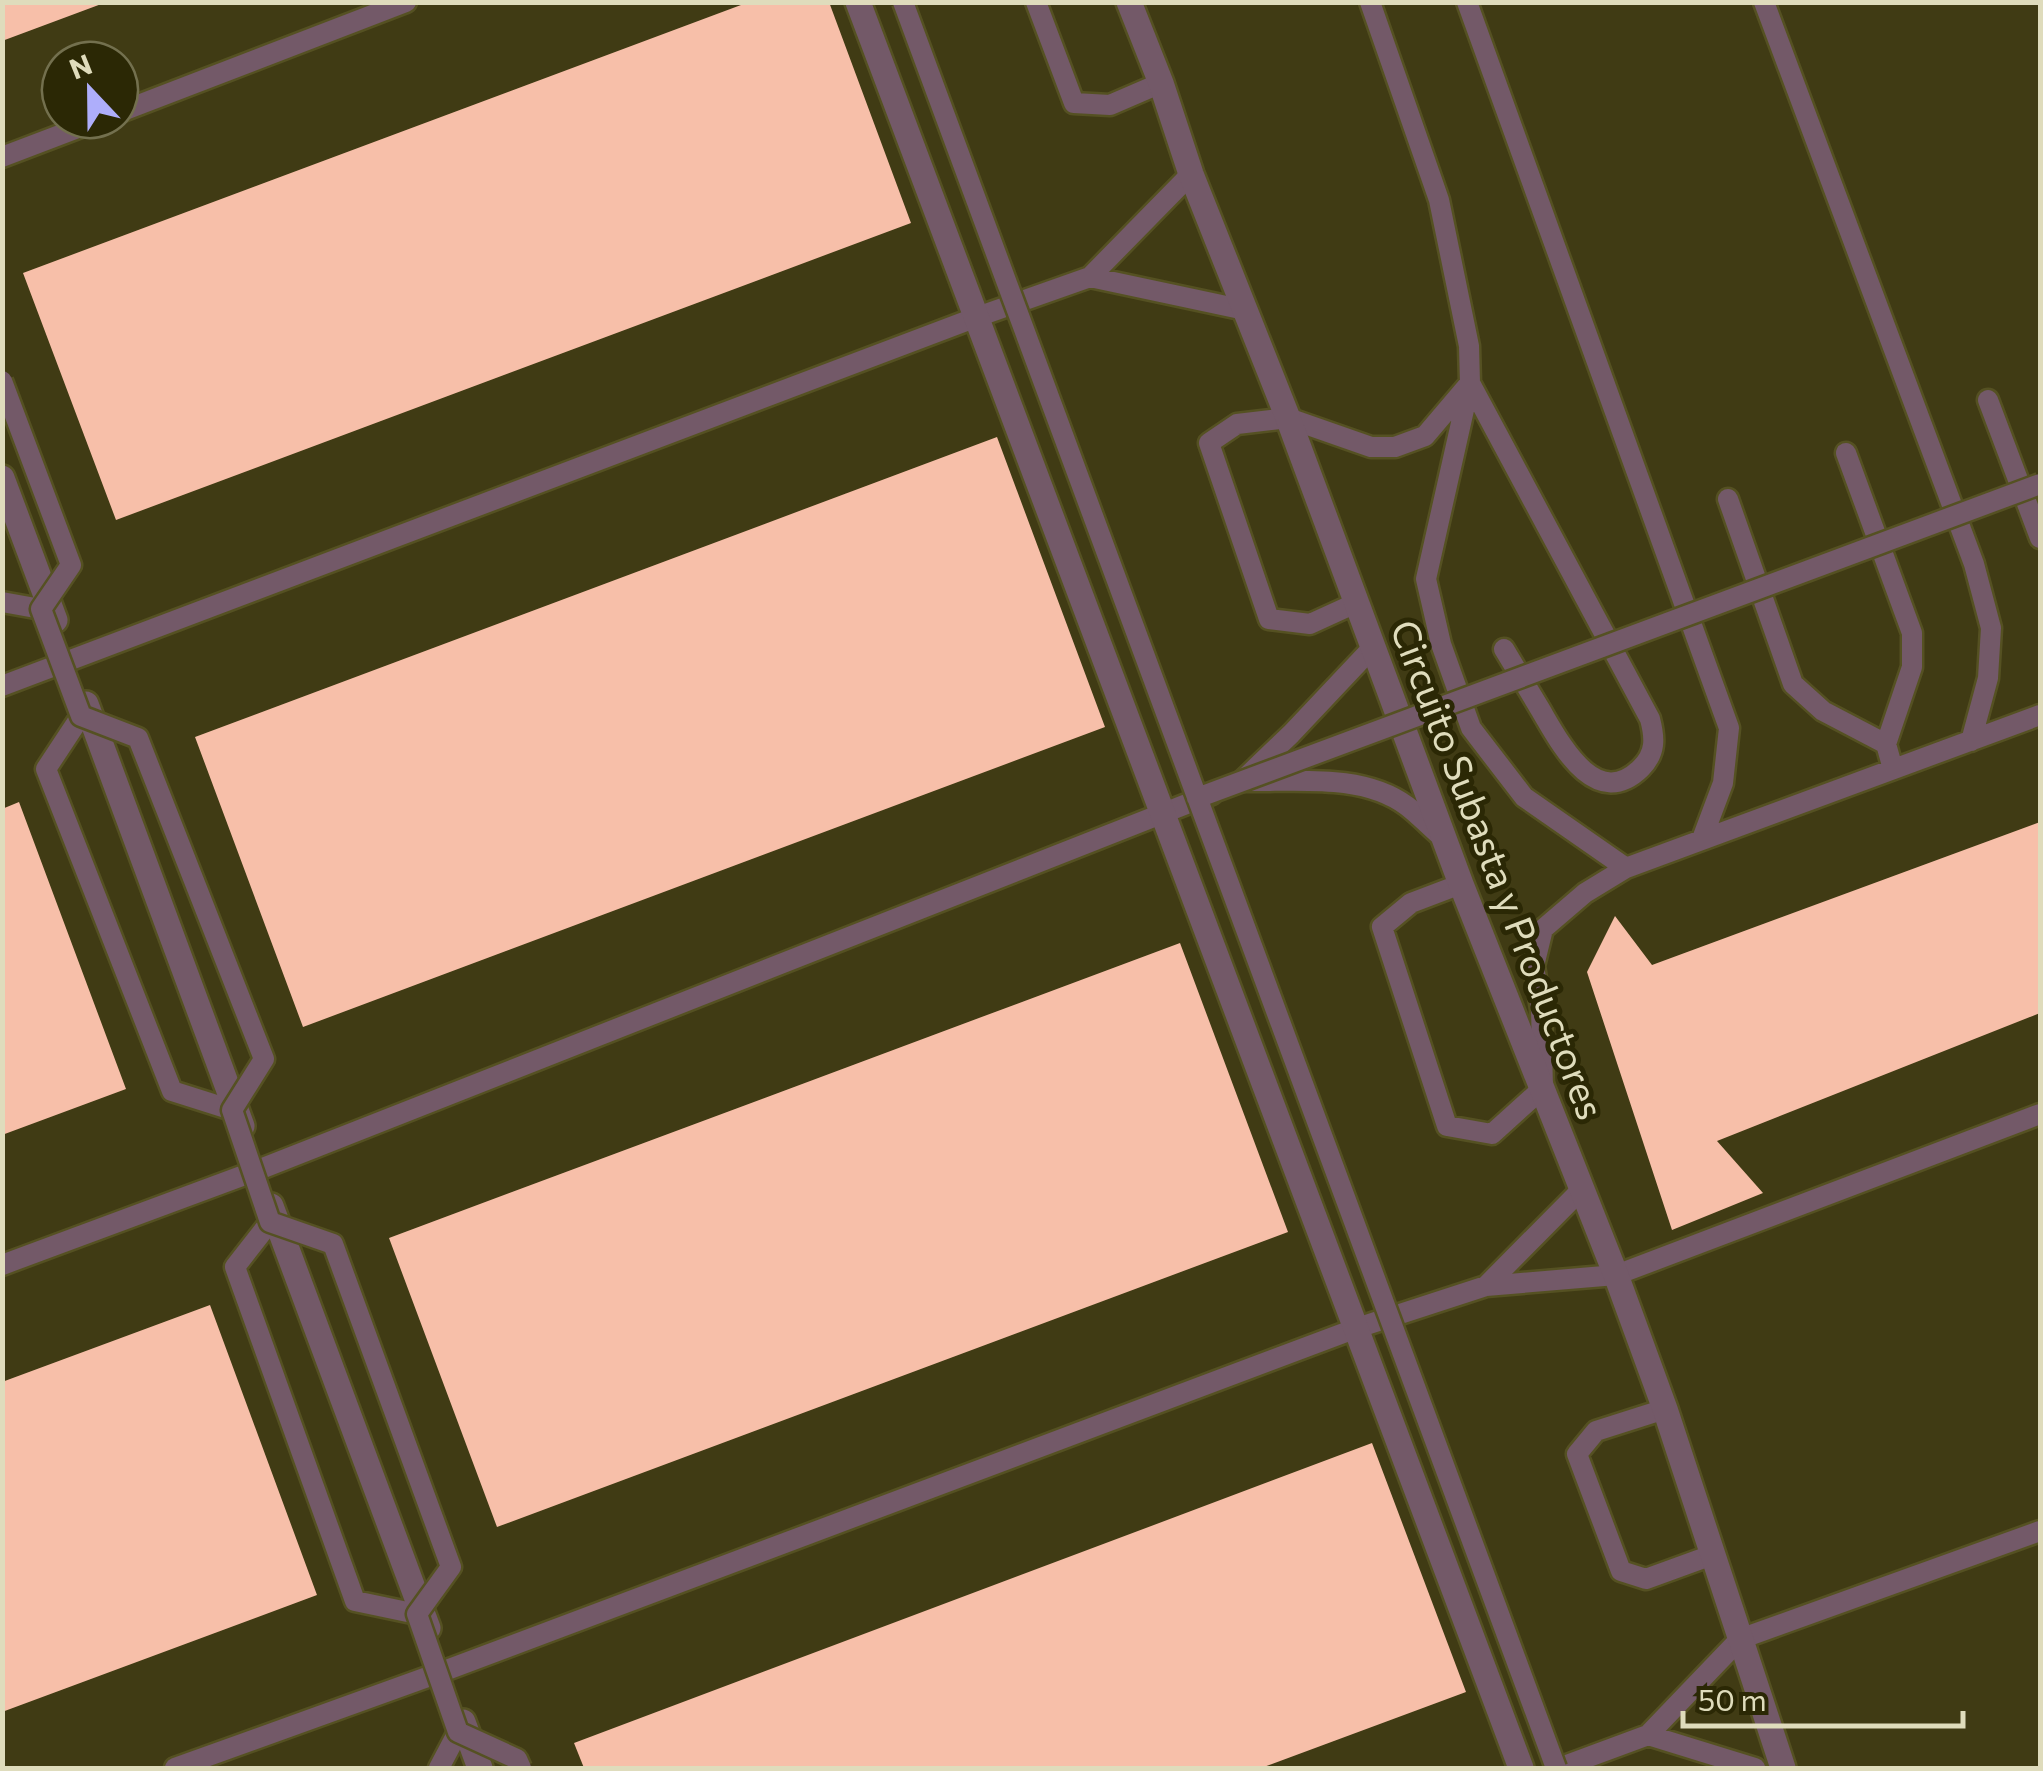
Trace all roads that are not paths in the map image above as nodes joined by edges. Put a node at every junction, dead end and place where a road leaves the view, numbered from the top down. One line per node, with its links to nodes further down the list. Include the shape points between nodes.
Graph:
1 (406, 2): 10 (lane)
2 (858, 2): 16 (street)
3 (903, 2): 39 (lane, bridge)
4 (1036, 2): 9 (lane, via 1074,103 1110,105)
5 (1129, 2): 9 (street, Circuito Subasta y Productores)
6 (1370, 2): 18 (lane, via 1439,200 1470,346)
7 (1468, 2): 42 (lane, via 1729,728 1723,782)
8 (1764, 2): 35 (lane, via 1974,564 1991,628 1988,678)
9 (1161, 83): 13 (street, Circuito Subasta y Productores)
10 (140, 104)
11 (47, 140): 12 (lane)
12 (2, 157)
13 (1191, 174): 14 (lane); 15 (street, Circuito Subasta y Productores)
14 (1090, 277): 15 (lane); 16 (lane)
15 (1245, 310): 20 (street, Circuito Subasta y Productores)
16 (978, 317): 31 (lane); 40 (street)
17 (2, 381): 28 (lane, bridge, via 71,565)
18 (1470, 384): 20 (lane, via 1425,436 1396,447 1371,446); 30 (lane, via 1650,719 1654,745 1642,767 1614,781 1595,779 1574,763); 43 (lane, via 1426,578 1441,644 1471,728 1524,797)
19 (1988, 400): 25 (lane)
20 (1288, 418): 27 (street, Circuito Subasta y Productores); 27 (lane, via 1237,424 1209,443 1269,619 1310,624)
21 (1846, 452): 36 (lane, via 1912,633 1912,667)
22 (2, 478): 31 (street)
23 (2040, 484): 39 (lane, bridge)
24 (1728, 498): 36 (lane, via 1793,684 1823,711)
25 (2040, 538)
26 (2, 602): 28 (lane)
27 (1356, 603): 29 (street, Circuito Subasta y Productores)
28 (41, 610): 34 (lane, bridge)
29 (1372, 647): 38 (lane); 41 (street, Circuito Subasta y Productores)
30 (1504, 649)
31 (70, 661): 32 (lane); 48 (street)
32 (2, 686)
33 (2040, 714): 35 (lane)
34 (81, 716): 46 (lane, bridge, via 138,738 264,1059); 46 (lane, via 46,768 172,1091)
35 (1971, 741): 37 (lane)
36 (1886, 744): 37 (lane)
37 (1893, 769): 42 (lane)
38 (1242, 782): 40 (lane); 41 (lane, via 1371,788 1405,804)
39 (1197, 798): 68 (lane, bridge)
40 (1164, 815): 48 (lane); 54 (street)
41 (1445, 840): 44 (street, Circuito Subasta y Productores)
42 (1702, 840): 43 (lane)
43 (1626, 868): 45 (lane, via 1544,929 1534,966)
44 (1462, 884): 45 (street, Circuito Subasta y Productores); 45 (lane, via 1411,903 1382,927 1448,1126 1492,1134)
45 (1543, 1088): 49 (street, Circuito Subasta y Productores)
46 (232, 1110): 50 (lane, bridge)
47 (2040, 1114): 52 (lane)
48 (258, 1170): 51 (lane); 60 (street)
49 (1582, 1188): 52 (street, Circuito Subasta y Productores); 53 (lane)
50 (270, 1222): 58 (lane, bridge, via 333,1244 451,1567); 58 (lane, via 235,1267 355,1601)
51 (2, 1264)
52 (1616, 1275): 53 (lane); 55 (street, Circuito Subasta y Productores)
53 (1486, 1286): 54 (lane)
54 (1357, 1328): 60 (lane); 67 (street)
55 (1665, 1409): 57 (street, Circuito Subasta y Productores); 57 (lane, via 1596,1431 1577,1454 1622,1571 1646,1579)
56 (2040, 1531): 59 (lane)
57 (1712, 1556): 59 (street, Circuito Subasta y Productores)
58 (417, 1614): 61 (lane, bridge)
59 (1740, 1640): 62 (lane); 70 (street, Circuito Subasta y Productores)
60 (444, 1670): 63 (lane); 65 (street)
61 (458, 1732): 64 (lane); 66 (lane, bridge, via 517,1759)
62 (1648, 1735): 68 (lane); 69 (lane)
63 (175, 1768)
64 (440, 1768)
65 (480, 1768)
66 (520, 1768)
67 (1521, 1768)
68 (1558, 1768)
69 (1755, 1768)
70 (1783, 1768)

